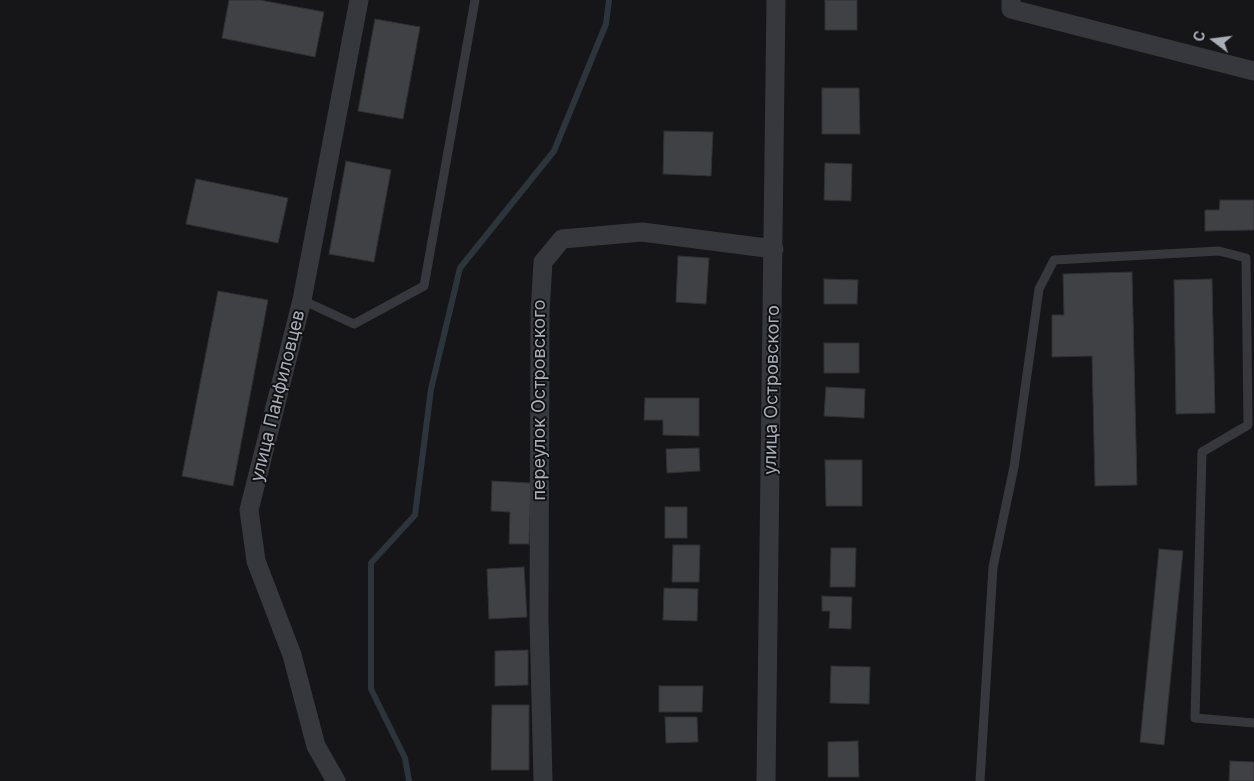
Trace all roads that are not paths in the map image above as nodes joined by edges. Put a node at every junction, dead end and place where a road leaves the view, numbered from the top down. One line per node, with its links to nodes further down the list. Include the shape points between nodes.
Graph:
1 (359, 0): 7 (street, улица Панфиловцев)
2 (475, 0): 7 (lane, via 424,286 354,324)
3 (776, 0): 6 (street, улица Островского)
4 (1011, 0): 5 (street, via 1011,9)
5 (1254, 71)
6 (774, 249): 10 (street, переулок Островского, via 642,232 562,239 543,262 540,312 540,620); 11 (street, улица Островского)
7 (302, 300): 9 (street, улица Панфиловцев, via 249,510 256,561 292,655 316,746)
8 (1254, 723): 12 (lane, via 1195,718 1202,452 1248,425 1246,258 1219,251 1054,260 1038,289 1014,467 994,567)
9 (336, 781)
10 (543, 781)
11 (766, 781)
12 (980, 781)

